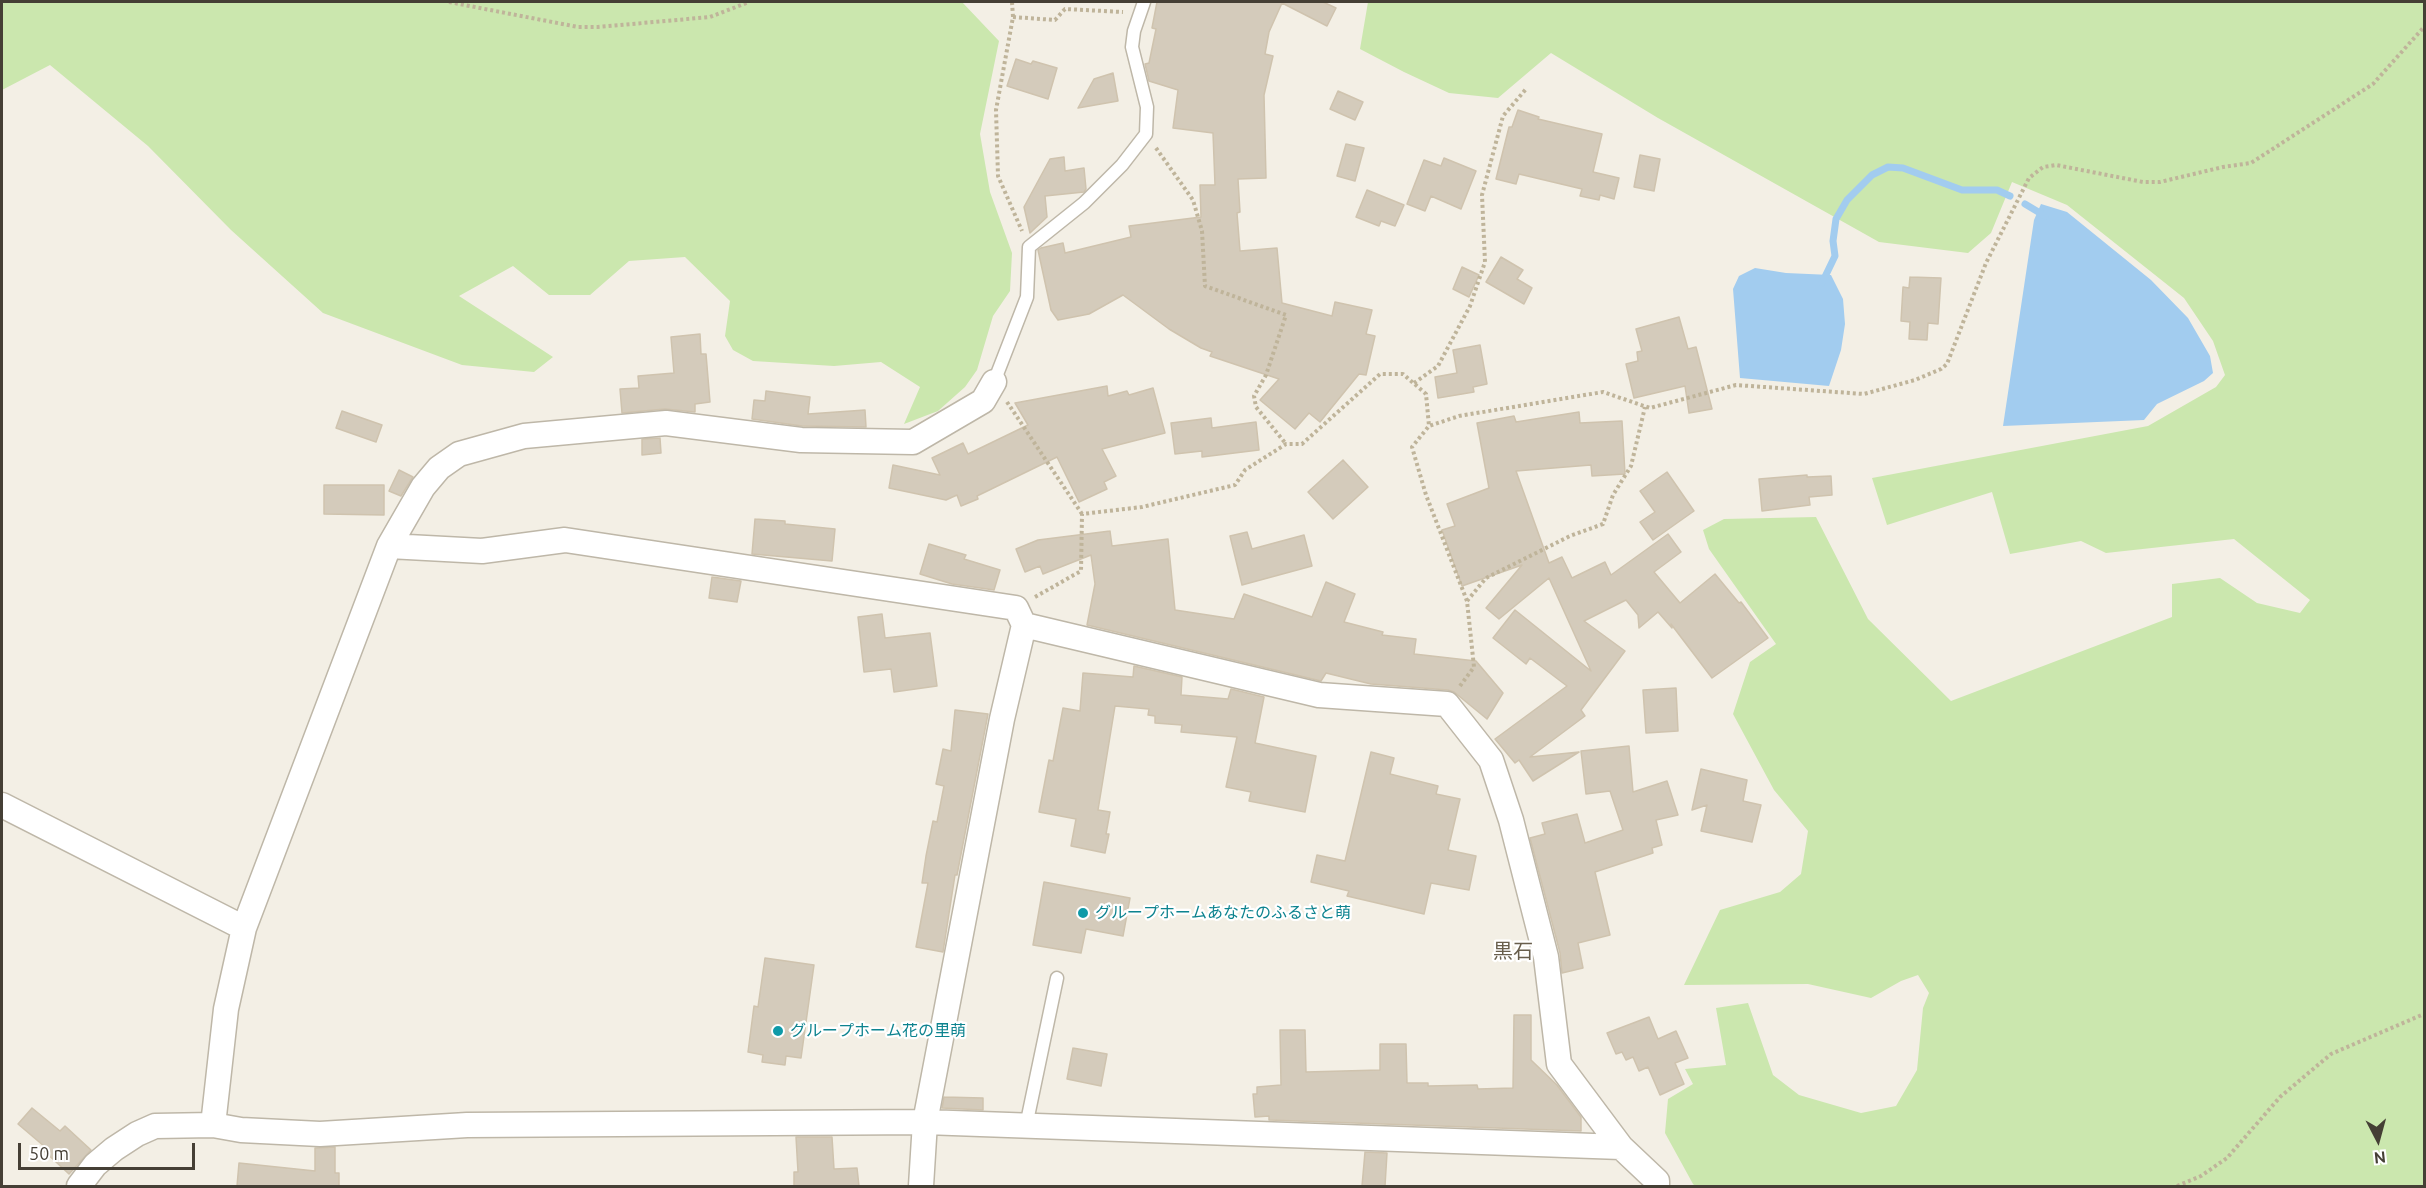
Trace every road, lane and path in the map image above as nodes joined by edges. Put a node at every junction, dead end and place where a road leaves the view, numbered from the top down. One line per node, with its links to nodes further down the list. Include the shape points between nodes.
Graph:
1 (449, 2): 2 (path, via 578,27 598,27 710,17)
2 (748, 2)
3 (1012, 2): 6 (path)
4 (1144, 2): 5 (lane)
5 (1139, 14): 6 (path, via 1065,9 1055,20); 9 (lane, via 1132,47 1147,107)
6 (1012, 17): 10 (path, via 996,110 998,176)
7 (2424, 27): 13 (path, via 2373,84 2251,163 2160,182 2056,165 2043,167 2029,178 1986,263 1947,364 1941,369 1864,394 1736,385)
8 (1526, 89): 12 (path, via 1503,116 1482,195 1485,262 1470,306 1438,366)
9 (1146, 134): 10 (lane, via 1084,203); 15 (path, via 1193,200 1203,231 1205,286 1286,315 1266,375 1254,396 1256,407)
10 (1029, 247): 11 (lane, via 1027,297)
11 (994, 382): 16 (path); 17 (street, via 984,401 913,442 801,440 666,423 524,436 459,454 439,468 423,487)
12 (1414, 383): 14 (path, via 1426,394); 15 (path, via 1403,374 1380,374 1302,444)
13 (1645, 407): 14 (path, via 1603,392 1459,416); 18 (path, via 1631,466 1613,495 1603,524 1486,578)
14 (1429, 426): 18 (path, via 1412,447)
15 (1286, 444): 16 (path, via 1245,470 1235,485 1142,507)
16 (1082, 514): 19 (path, via 1081,571)
17 (389, 546): 19 (street, via 482,550 565,540); 22 (street)
18 (1467, 601): 20 (path, via 1474,667)
19 (1020, 616): 20 (street, via 1319,695); 25 (street)
20 (1447, 704): 28 (street, via 1491,760 1511,820 1546,957 1558,1064)
21 (2, 805): 22 (street)
22 (244, 928): 26 (street, via 226,1009)
23 (1058, 978): 27 (lane)
24 (2424, 1014): 32 (path, via 2331,1054 2280,1098 2227,1158 2201,1176)
25 (925, 1122): 26 (street, via 467,1125 320,1134); 27 (street); 30 (street)
26 (213, 1125): 29 (street, via 155,1126 136,1134 95,1166)
27 (1026, 1126): 28 (street)
28 (1621, 1148): 31 (street, via 1657,1181)
29 (79, 1186)
30 (921, 1186)
31 (1657, 1186)
32 (2177, 1186)

